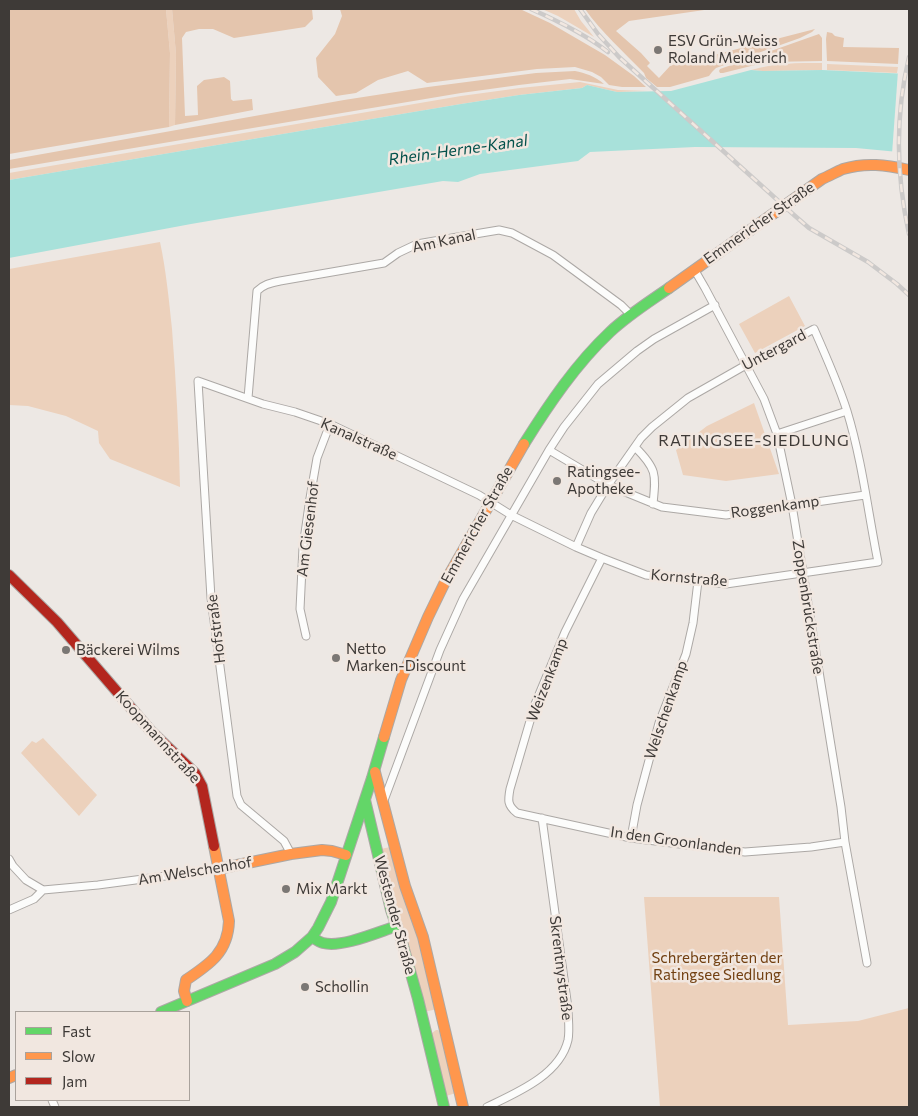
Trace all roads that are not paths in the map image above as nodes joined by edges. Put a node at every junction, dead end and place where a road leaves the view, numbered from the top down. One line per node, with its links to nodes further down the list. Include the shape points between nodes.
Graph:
1 (909, 170): 2 (main road, Emmericher Straße, via 872,164 833,173)
2 (694, 269): 3 (street, Zoppenbrückstraße); 4 (main road, Emmericher Straße)
3 (715, 305): 5 (street, Zoppenbrückstraße); 12 (street, Emmericher Straße, via 654,339 598,384)
4 (631, 315): 7 (street, Am Kanal, via 552,254 512,233 499,230 481,232 417,244 384,263 262,286 257,291); 15 (main road, Emmericher Straße, via 575,369 543,414)
5 (746, 365): 8 (street, Untergard, via 814,329); 10 (street, Zoppenbrückstraße); 11 (street, Untergard, via 688,398 652,427)
6 (198, 381): 7 (street, Kanalstraße); 35 (street, Hofstraße, via 211,598 237,796 241,805 284,842)
7 (248, 398): 9 (street, Kanalstraße)
8 (847, 411): 10 (street); 14 (street, Untergard)
9 (330, 424): 15 (street, Kanalstraße); 25 (street, Am Giesenhof, via 317,458 303,547 300,609)
10 (777, 434): 17 (street, Zoppenbrückstraße)
11 (635, 446): 13 (street, Untergard); 16 (street, via 654,472)
12 (548, 450): 13 (street, Roggenkamp); 18 (street, Emmericher Straße)
13 (608, 485): 16 (street, Roggenkamp); 19 (street, Untergard, via 591,512)
14 (865, 495): 17 (street, Roggenkamp); 21 (street, Untergard)
15 (491, 502): 18 (street, Kanalstraße); 26 (main road, Emmericher Straße, via 445,582 413,650)
16 (653, 504): 17 (street, Roggenkamp, via 726,515)
17 (792, 505): 22 (street, Zoppenbrückstraße)
18 (511, 515): 19 (street, Kornstraße); 27 (street, Emmericher Straße, via 463,599 440,650)
19 (576, 547): 20 (street, Kornstraße)
20 (602, 558): 24 (street, Kornstraße, via 646,575); 31 (street, Weizenkamp, via 565,632 535,704 508,798)
21 (878, 562): 22 (street, Kornstraße)
22 (803, 573): 24 (street, Kornstraße, via 726,584); 34 (street, Zoppenbrückstraße)
23 (9, 575): 38 (main road, Koopmannstraße, via 56,620 150,730 199,780 205,795)
24 (698, 581): 33 (street, Welschenkamp, via 686,654 658,726)
25 (306, 636)
26 (375, 771): 28 (main road, Westender Straße)
27 (391, 781): 28 (street); 30 (street, Emmericher Straße)
28 (374, 782): 29 (main road); 30 (main road, Westender Straße)
29 (365, 799): 30 (main road, via 377,798); 36 (main road); 41 (main road, Westender Straße)
30 (383, 804): 46 (main road, Westender Straße, via 404,886 423,937)
31 (510, 807): 32 (street, In den Groonlanden)
32 (542, 818): 33 (street, In den Groonlanden); 50 (street, Skrentnystraße, via 568,1008 568,1039 563,1054 549,1071 532,1084)
33 (631, 838): 34 (street, In den Groonlanden, via 745,852)
34 (845, 842): 43 (street, Zoppenbrückstraße)
35 (291, 854): 36 (main road, Am Welschenhof, via 322,850); 38 (main road, Am Welschenhof)
36 (346, 855): 42 (main road, via 326,915)
37 (9, 859): 39 (street, via 26,880)
38 (218, 869): 39 (street, Am Welschenhof); 44 (main road, Koopmannstraße, via 230,931 218,955 186,980)
39 (43, 890): 40 (street, Am Welschenhof, via 34,899)
40 (9, 910)
41 (397, 926): 42 (main road, via 341,943 330,944); 47 (main road, Westender Straße)
42 (312, 937): 44 (main road, via 275,964)
43 (867, 963)
44 (187, 1001): 45 (main road)
45 (163, 1011)
46 (445, 1029): 47 (main road, via 434,1025); 49 (main road, Westender Straße)
47 (426, 1031): 48 (main road, Westender Straße)
48 (444, 1107)
49 (463, 1107)
50 (487, 1107)

